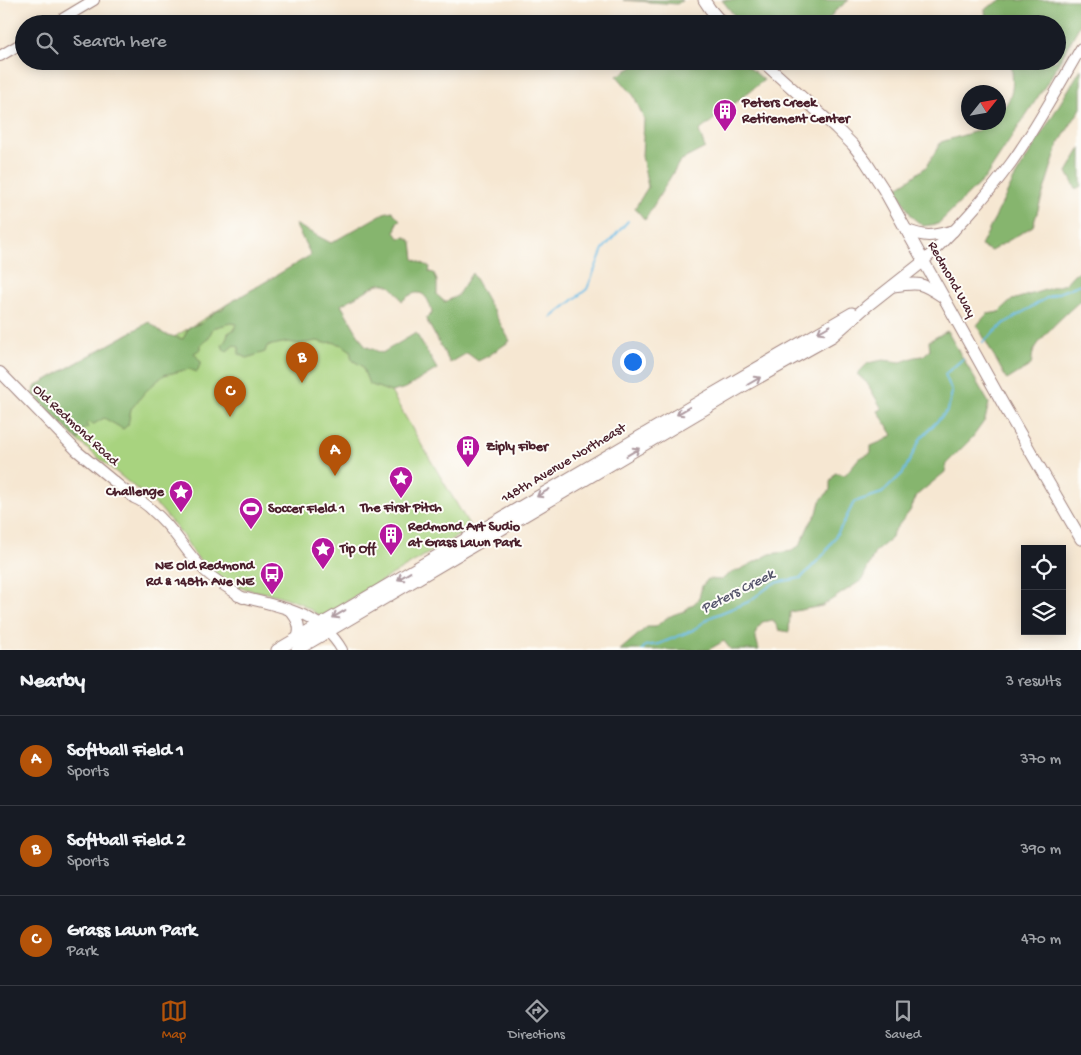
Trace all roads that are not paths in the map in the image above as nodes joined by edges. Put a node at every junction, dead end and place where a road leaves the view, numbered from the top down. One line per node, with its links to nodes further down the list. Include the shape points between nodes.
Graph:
1 (94, 0): 3 (main road)
2 (704, 0): 4 (main road)
3 (69, 15)
4 (715, 15)
5 (15, 47): 7 (main road)
6 (1081, 48): 10 (main road, 148th Avenue Northeast, via 1029,137 994,185)
7 (0, 56)
8 (772, 70): 9 (main road, Redmond Way, via 853,145)
9 (906, 230): 10 (main road, via 927,236); 11 (main road, Redmond Way)
10 (952, 232): 11 (main road, 148th Avenue Northeast)
11 (924, 261): 12 (main road, 148th Avenue Northeast); 13 (main road, Redmond Way)
12 (893, 286): 13 (main road, via 920,284); 17 (main road, 148th Avenue Northeast, via 833,336)
13 (944, 298): 15 (main road, Redmond Way)
14 (0, 372): 16 (main road, Old Redmond Road, via 77,451 134,498 136,505 165,529 198,573 213,586 243,598)
15 (1081, 539)
16 (289, 609): 17 (main road, Old Redmond Road); 18 (main road, via 299,626)
17 (324, 629): 18 (main road, 148th Avenue Northeast); 20 (main road, Old Redmond Road)
18 (297, 644): 19 (main road, 148th Avenue Northeast)
19 (277, 650)
20 (342, 650)

